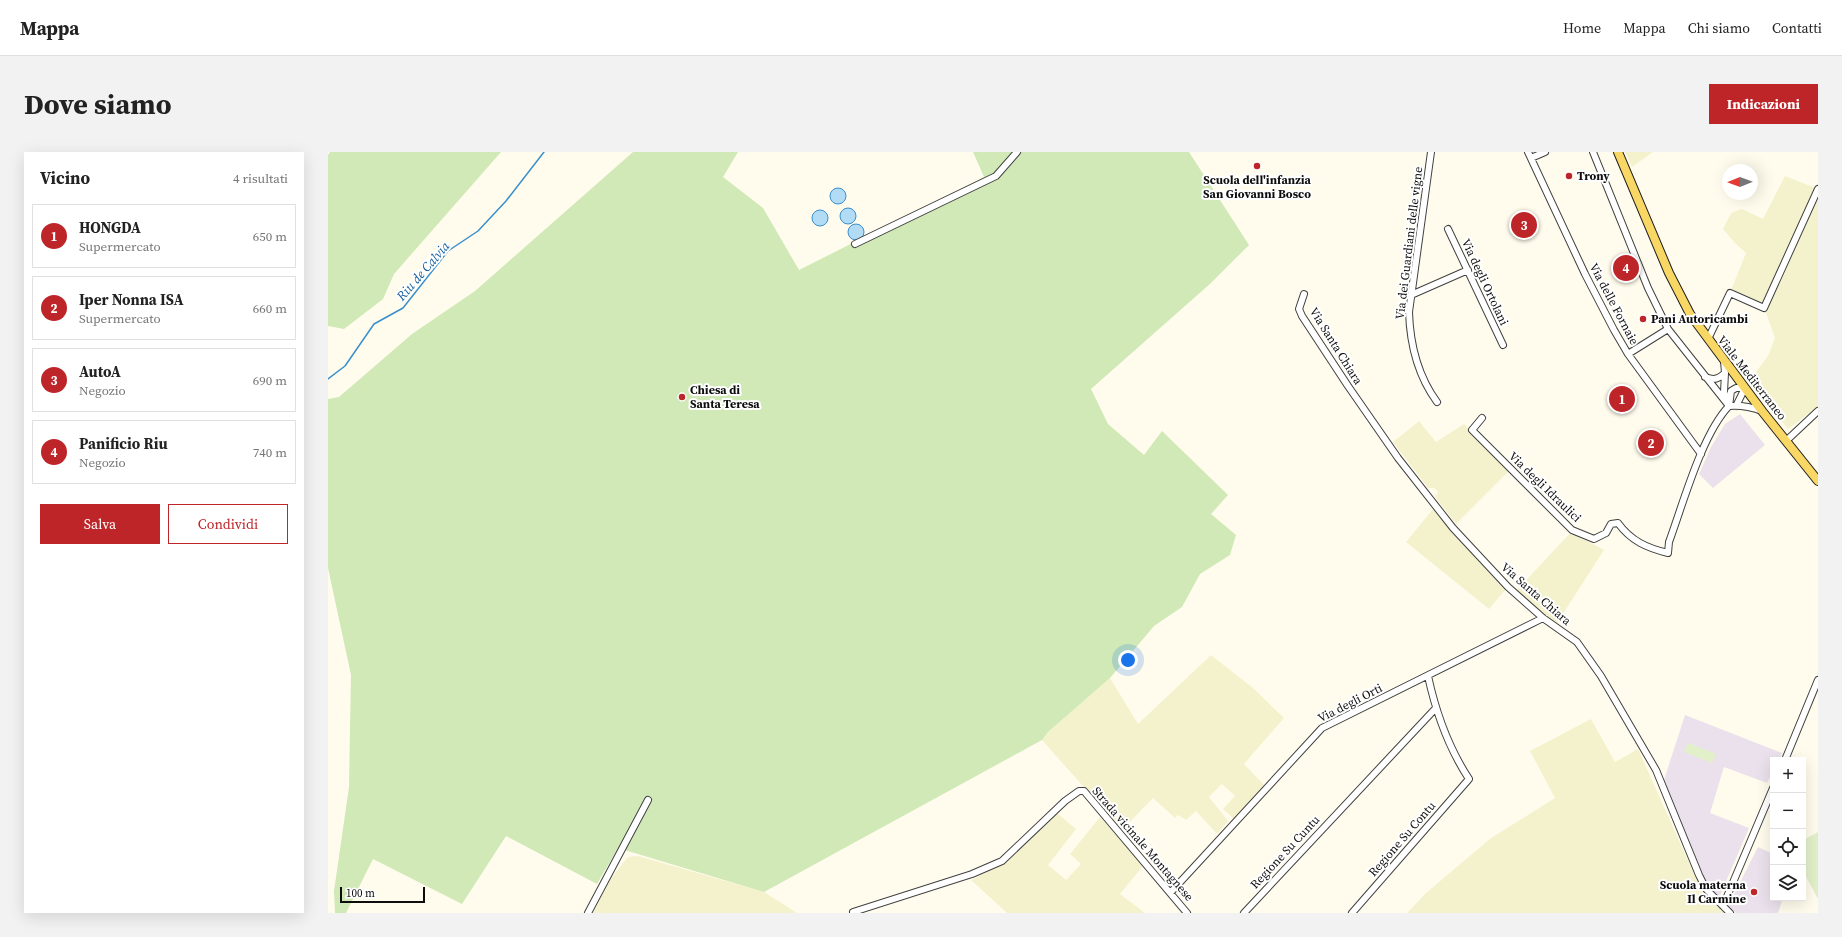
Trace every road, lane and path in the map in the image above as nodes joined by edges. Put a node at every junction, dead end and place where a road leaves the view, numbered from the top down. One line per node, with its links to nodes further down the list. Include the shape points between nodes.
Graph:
1 (1017, 152): 10 (street, via 996,176)
2 (1431, 152): 13 (street, Via dei Guardiani delle vigne)
3 (1528, 152): 7 (street, Via delle Fornaie)
4 (1545, 152): 7 (street)
5 (1593, 152): 14 (street, via 1648,288)
6 (1618, 152): 15 (main road, Viale Mediterraneo, via 1669,273 1690,314)
7 (1531, 158): 17 (street, Via delle Fornaie, via 1585,274)
8 (1818, 189): 15 (street, via 1764,308 1730,293)
9 (1448, 229): 11 (street, Via degli Ortolani)
10 (855, 244)
11 (1468, 270): 13 (street); 16 (street, Via degli Ortolani)
12 (1304, 294): 33 (street, Via Santa Chiara, via 1300,304 1302,316 1398,458 1478,556)
13 (1411, 295): 24 (street, Via dei Guardiani delle vigne, via 1410,329 1415,356 1428,389)
14 (1668, 329): 17 (street); 20 (street)
15 (1708, 339): 18 (main road, Viale Mediterraneo)
16 (1503, 344)
17 (1628, 354): 31 (street, Via delle Fornaie)
18 (1724, 361): 19 (street); 21 (main road, Viale Mediterraneo)
19 (1724, 373): 20 (street, via 1714,380); 23 (street)
20 (1705, 377): 22 (street)
21 (1745, 388): 23 (street); 26 (street); 27 (main road, Viale Mediterraneo)
22 (1715, 389): 23 (street); 25 (street)
23 (1727, 391): 25 (street)
24 (1437, 402)
25 (1728, 406): 26 (street); 31 (street, Via degli Idraulici)
26 (1736, 406): 27 (street)
27 (1762, 411): 30 (main road, Viale Mediterraneo)
28 (1818, 411): 30 (street)
29 (1482, 418): 31 (street, Via degli Idraulici, via 1472,430 1572,530 1594,539 1606,533 1611,524 1618,524 1627,535 1649,548 1668,553)
30 (1786, 441): 32 (main road, Viale Mediterraneo)
31 (1701, 454)
32 (1818, 481)
33 (1543, 618): 34 (street, Via degli Orti); 41 (street, Via Santa Chiara, via 1577,642 1617,701 1656,770 1706,889)
34 (1428, 676): 36 (street); 40 (street, Via degli Orti, via 1322,728)
35 (1818, 680): 37 (street)
36 (1435, 709): 45 (street, Regione Su Cuntu); 46 (street, Regione Su Contu, via 1455,758 1469,779)
37 (1786, 757)
38 (1771, 793): 41 (street)
39 (648, 800): 43 (street)
40 (1171, 892): 42 (street, Strada vicinale Montagnese, via 1084,791 1079,791 1065,801 1002,861 972,874); 44 (street, Strada vicinale Montagnese)
41 (1723, 906): 47 (street, Via Santa Chiara)
42 (853, 912)
43 (588, 913)
44 (1188, 913)
45 (1244, 913)
46 (1352, 913)
47 (1730, 913)

